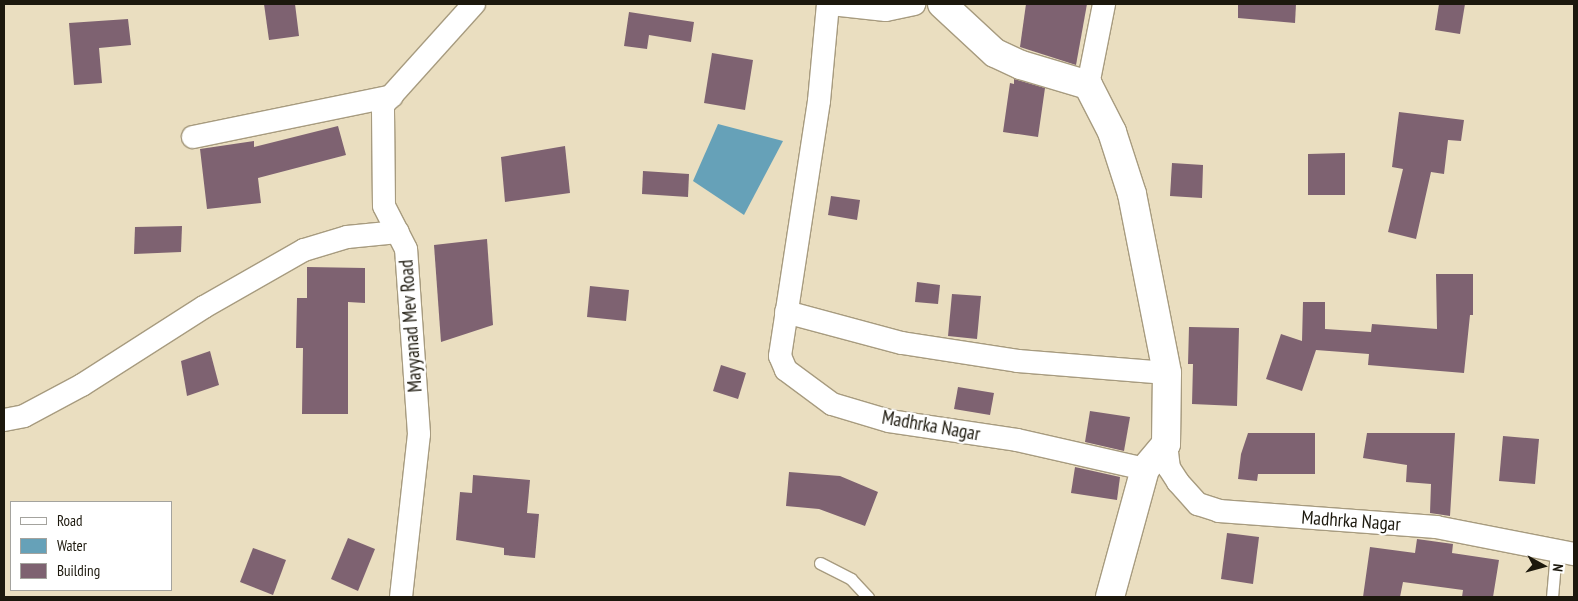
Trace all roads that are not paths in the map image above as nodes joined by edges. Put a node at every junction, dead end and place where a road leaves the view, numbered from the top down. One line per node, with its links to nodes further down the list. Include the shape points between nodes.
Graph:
1 (474, 4): 7 (street, Mayyanad Mev Road)
2 (830, 4): 3 (street, via 886,10); 10 (street, Madhrka Nagar, via 819,101)
3 (914, 4)
4 (942, 4): 6 (street, via 996,53 1021,65)
5 (1104, 4): 6 (street)
6 (1088, 85): 11 (street, Madhrka Nagar, via 1112,132 1132,194)
7 (392, 96): 8 (street); 9 (street, Mayyanad Mev Road, via 383,105 384,206)
8 (192, 137)
9 (398, 232): 12 (street, via 347,236 304,250 204,307 82,385 24,416); 17 (street, Mayyanad Mev Road, via 406,249 419,434)
10 (786, 312): 11 (street, via 902,343 1018,361); 14 (street, Madhrka Nagar, via 780,356 786,370 832,404 889,421 1017,440)
11 (1167, 373): 13 (street, Madhrka Nagar)
12 (4, 420)
13 (1166, 444): 14 (street); 15 (street, Madhrka Nagar, via 1169,468 1178,482 1198,504 1218,511 1436,527)
14 (1146, 469): 19 (street)
15 (1565, 553): 20 (lane)
16 (820, 563): 18 (lane, via 851,579)
17 (401, 597)
18 (868, 597)
19 (1110, 597)
20 (1552, 597)

